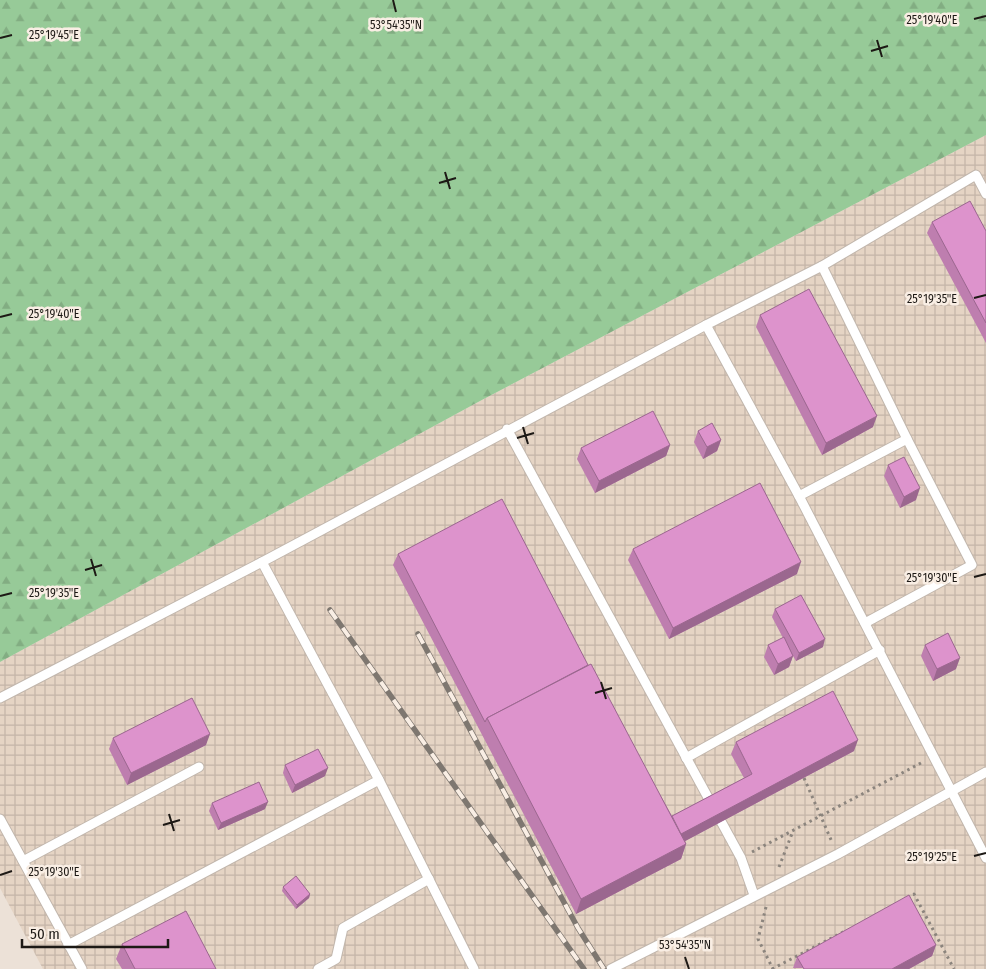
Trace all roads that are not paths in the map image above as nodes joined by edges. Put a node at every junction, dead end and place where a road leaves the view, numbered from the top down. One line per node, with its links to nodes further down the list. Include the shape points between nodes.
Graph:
1 (986, 194): 2 (lane, via 976,175)
2 (822, 266): 3 (lane); 5 (lane)
3 (706, 325): 4 (lane); 6 (lane)
4 (507, 429): 7 (lane); 11 (lane)
5 (907, 439): 6 (lane); 8 (lane, via 972,565)
6 (799, 496): 8 (lane)
7 (262, 562): 10 (lane); 14 (lane)
8 (865, 623): 9 (lane)
9 (880, 650): 11 (lane); 15 (lane)
10 (0, 698)
11 (686, 758): 20 (lane, via 741,858)
12 (199, 767): 18 (lane)
13 (986, 772): 15 (lane)
14 (379, 780): 19 (lane); 21 (lane)
15 (952, 790): 17 (lane); 20 (lane, via 838,854)
16 (0, 819): 18 (lane)
17 (986, 858)
18 (23, 861): 21 (lane)
19 (429, 879): 23 (lane, via 344,928 336,959); 24 (lane)
20 (754, 896): 25 (lane)
21 (68, 945): 22 (lane)
22 (82, 969)
23 (318, 969)
24 (474, 969)
25 (611, 969)

